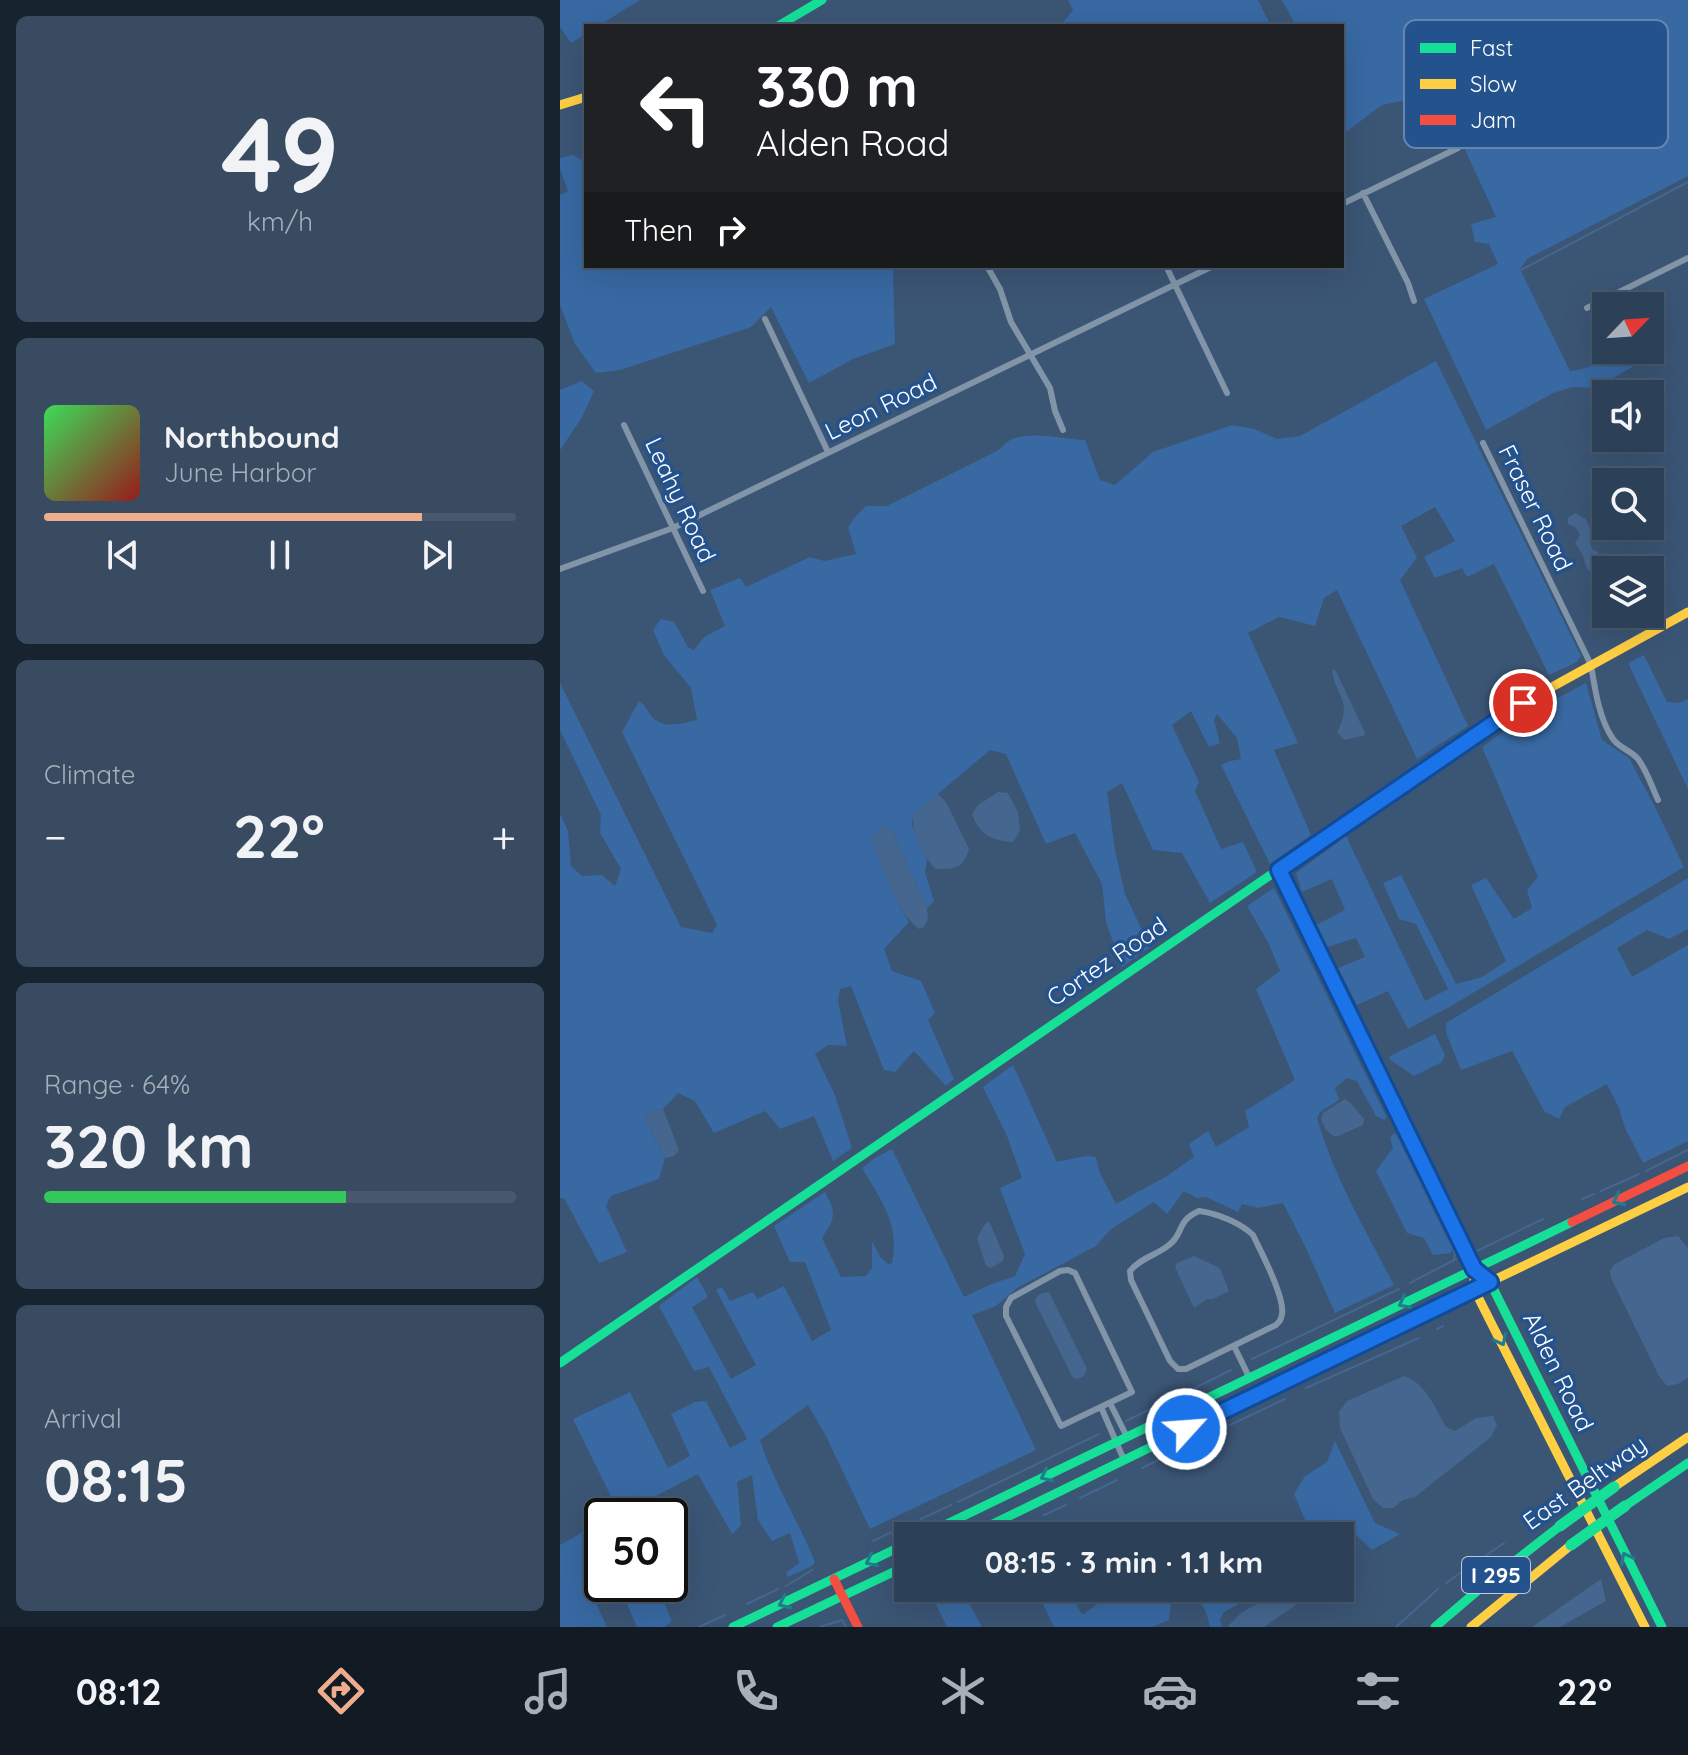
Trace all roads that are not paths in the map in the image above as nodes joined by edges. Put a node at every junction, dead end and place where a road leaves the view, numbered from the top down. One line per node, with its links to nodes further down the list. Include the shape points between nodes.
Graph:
1 (822, 0): 2 (main road)
2 (781, 24)
3 (584, 98): 4 (main road)
4 (560, 105)
5 (1458, 148): 6 (street)
6 (1363, 193): 7 (street); 13 (street)
7 (1344, 203)
8 (1688, 258): 14 (street)
9 (988, 268): 16 (street)
10 (1167, 268): 12 (street)
11 (1209, 268): 12 (street, Leon Road)
12 (1175, 284): 16 (street, Leon Road); 17 (street)
13 (1414, 301)
14 (1587, 308)
15 (765, 319): 21 (street)
16 (1030, 355): 19 (street, via 1050,388); 21 (street, Leon Road)
17 (1227, 393)
18 (624, 425): 22 (street, Leahy Road)
19 (1063, 430)
20 (1483, 443): 26 (street, Fraser Road)
21 (828, 452): 22 (street, Leon Road)
22 (673, 528): 23 (street, Leon Road); 24 (street, Leahy Road)
23 (560, 569)
24 (703, 591)
25 (1688, 612): 26 (main road, Cortez Road)
26 (1591, 665): 27 (street, Fraser Road, via 1614,741 1638,760); 28 (main road, Cortez Road, via 1514,708)
27 (1658, 800)
28 (1279, 870): 31 (main road, Alden Road); 35 (main road, Cortez Road)
29 (1688, 1166): 31 (main road, one-way to 31)
30 (1688, 1187): 32 (main road)
31 (1474, 1269): 32 (main road, Alden Road); 33 (main road, Alden Road); 36 (main road, one-way to 36)
32 (1490, 1282): 33 (main road); 39 (main road, Alden Road)
33 (1474, 1289): 42 (main road, Alden Road, one-way to 42); 43 (main road)
34 (1234, 1346): 34 (street, via 1178,1369 1131,1280 1135,1264 1173,1242 1188,1216 1199,1211 1253,1235 1283,1310 1276,1325); 36 (street)
35 (560, 1363)
36 (1249, 1377): 41 (main road)
37 (1110, 1403): 38 (street); 38 (street, via 1132,1392 1075,1273 1060,1271 1011,1298 1006,1316 1061,1426); 41 (street)
38 (1101, 1407): 41 (street)
39 (1564, 1433): 42 (main road); 50 (main road, Alden Road, one-way to 39)
40 (1688, 1437): 56 (main road, East Beltway / I 295, bridge, via 1560,1526)
41 (1121, 1440): 43 (street); 45 (main road, one-way to 45)
42 (1550, 1441): 51 (main road, Alden Road)
43 (1124, 1460): 46 (main road)
44 (1688, 1463): 57 (main road, East Beltway / I 295, bridge, via 1571,1545)
45 (951, 1522)
46 (997, 1522)
47 (894, 1550): 49 (main road, one-way to 49)
48 (894, 1572): 52 (main road)
49 (834, 1579): 52 (main road); 53 (main road, one-way to 53)
50 (1641, 1586): 51 (main road); 59 (main road, Alden Road)
51 (1627, 1593): 58 (main road, Alden Road)
52 (843, 1596): 54 (main road); 55 (main road)
53 (733, 1627)
54 (777, 1627)
55 (858, 1627)
56 (1435, 1627)
57 (1471, 1627)
58 (1645, 1627)
59 (1662, 1627)

